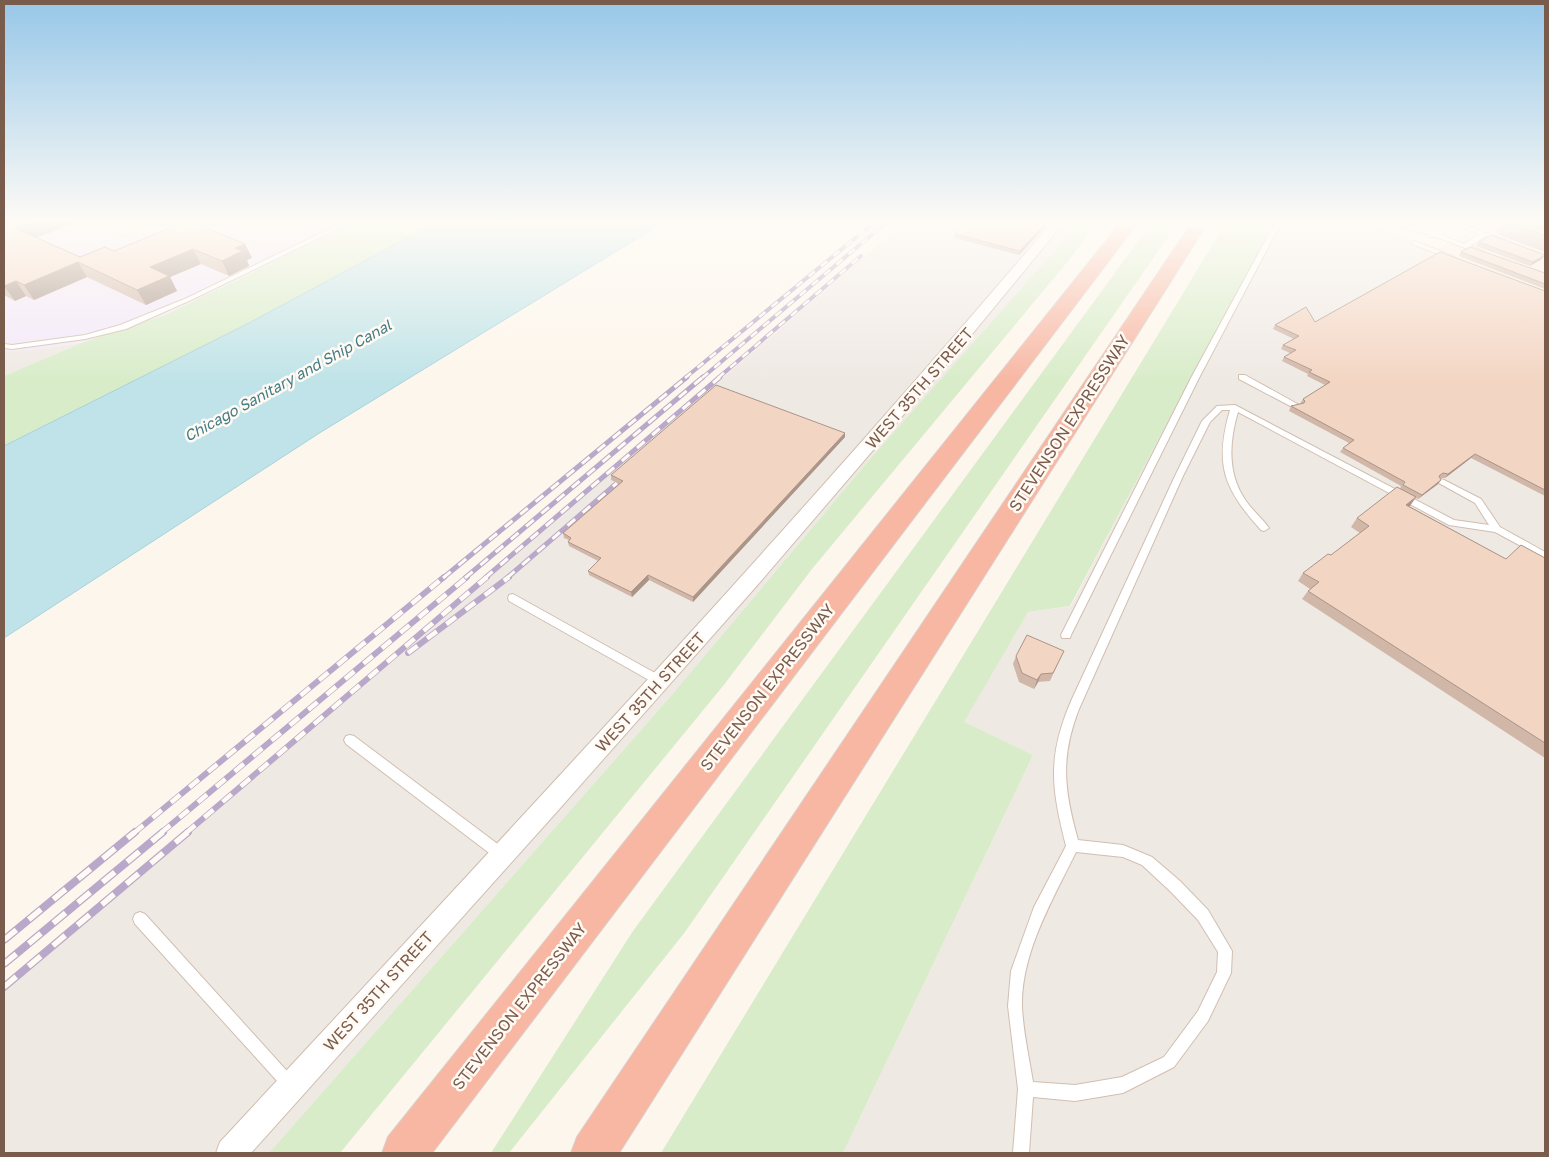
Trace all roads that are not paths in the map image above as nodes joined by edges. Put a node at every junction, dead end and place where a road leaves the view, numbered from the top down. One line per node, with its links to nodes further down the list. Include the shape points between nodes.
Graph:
1 (239, 275): 6 (lane, via 189,299 85,338)
2 (1015, 275): 16 (street, WEST 35TH STREET)
3 (1085, 275): 24 (highway, STEVENSON EXPRESSWAY)
4 (1166, 275): 25 (highway, STEVENSON EXPRESSWAY)
5 (1250, 275): 15 (lane)
6 (4, 346)
7 (1242, 377): 8 (lane)
8 (1297, 406)
9 (1235, 407): 11 (lane, via 1226,443 1227,466 1240,500); 12 (lane, via 1452,523); 18 (lane, via 1215,410 1203,426 1072,713 1060,756 1062,805)
10 (1441, 482): 12 (lane, via 1478,501)
11 (1264, 528)
12 (1497, 529): 13 (lane)
13 (1545, 556)
14 (513, 598): 16 (lane)
15 (1066, 635)
16 (660, 681): 19 (street, WEST 35TH STREET)
17 (350, 740): 19 (lane)
18 (1073, 846): 22 (lane, via 1039,912 1018,971 1015,1006); 22 (lane, via 1123,851 1147,861 1203,915 1224,951 1224,973 1202,1016 1169,1062 1123,1085 1074,1093)
19 (502, 855): 21 (street, WEST 35TH STREET)
20 (140, 919): 21 (lane)
21 (291, 1086): 23 (street, WEST 35TH STREET)
22 (1026, 1090): 26 (lane)
23 (230, 1153)
24 (404, 1153)
25 (593, 1153)
26 (1021, 1153)

